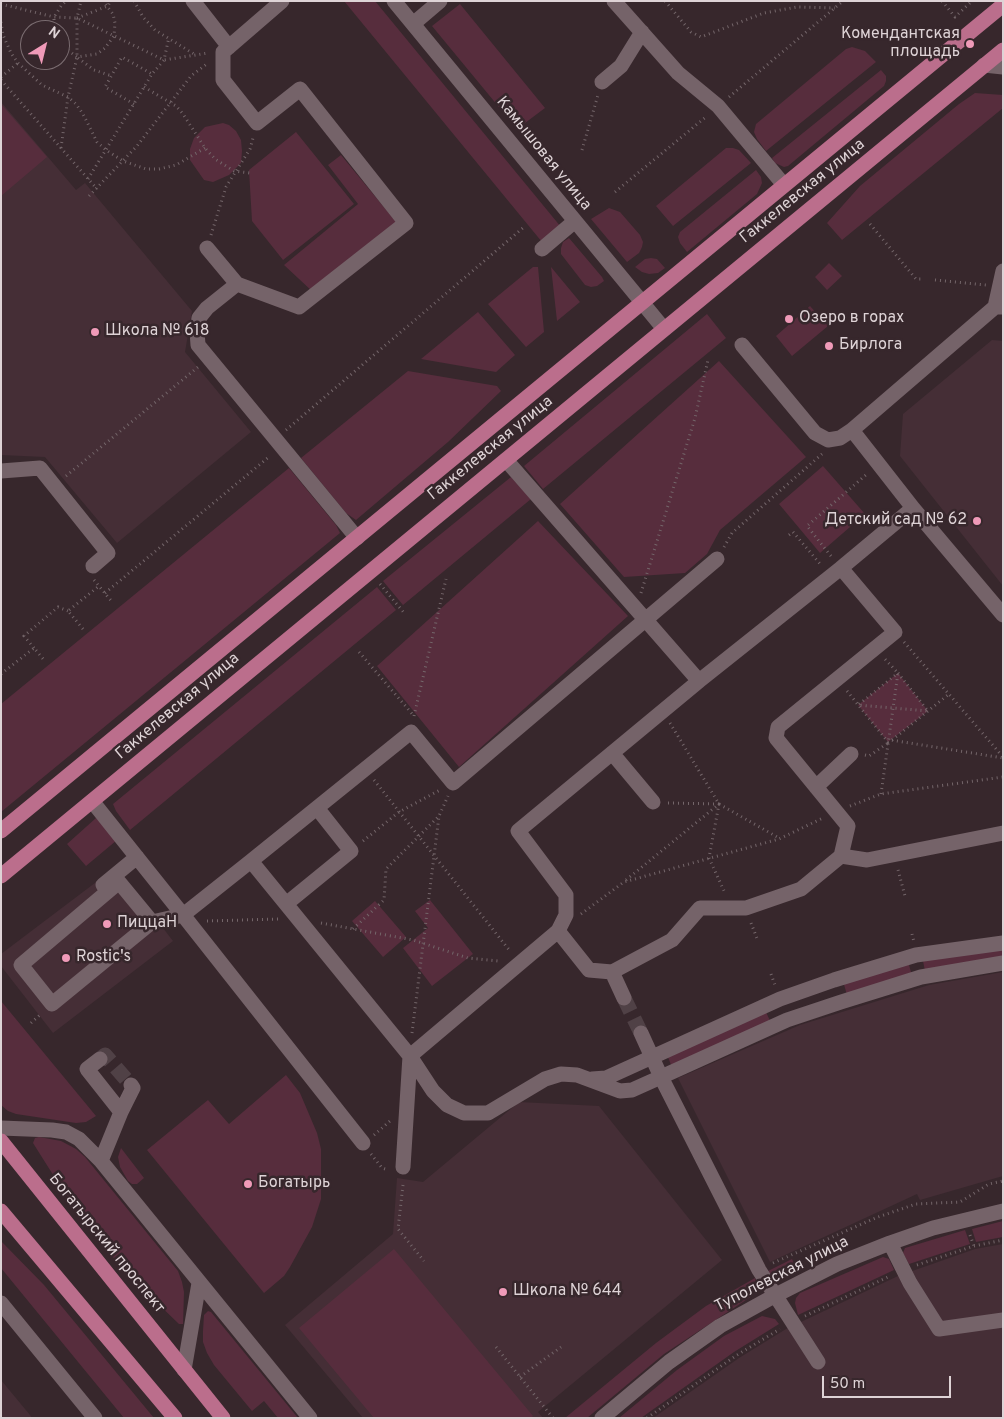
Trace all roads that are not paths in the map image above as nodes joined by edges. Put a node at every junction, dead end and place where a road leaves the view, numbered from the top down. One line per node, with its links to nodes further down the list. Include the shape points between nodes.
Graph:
1 (193, 1): 9 (street)
2 (282, 1): 9 (street)
3 (394, 1): 7 (street, Камышовая улица)
4 (440, 1): 7 (street)
5 (614, 1): 8 (street)
6 (1003, 5): 14 (main road, Гаккелевская улица)
7 (412, 24): 15 (street, Камышовая улица)
8 (642, 32): 13 (street, via 621,66); 14 (street, via 678,73 718,106)
9 (226, 49): 19 (street, via 223,80 257,123 300,89 406,223 299,307)
10 (1003, 50): 11 (main road, Гаккелевская улица)
11 (984, 65): 12 (street); 22 (main road, Гаккелевская улица)
12 (1003, 67)
13 (602, 82)
14 (784, 185): 20 (main road, Гаккелевская улица)
15 (575, 221): 17 (street); 20 (street, Камышовая улица)
16 (207, 248): 19 (street)
17 (542, 249)
18 (1001, 278): 21 (street)
19 (237, 284): 28 (street, via 199,318 198,345)
20 (642, 302): 22 (street, Камышовая улица); 28 (main road, Гаккелевская улица)
21 (999, 307): 24 (street)
22 (664, 329): 25 (main road, Гаккелевская улица)
23 (742, 345): 24 (street, via 815,434 828,440 840,438)
24 (852, 430): 27 (street)
25 (506, 460): 33 (street); 38 (main road, Гаккелевская улица)
26 (1, 471): 30 (street, via 40,468 108,553)
27 (913, 508): 31 (street); 32 (street)
28 (357, 538): 41 (main road, Гаккелевская улица)
29 (717, 559): 33 (street)
30 (93, 566)
31 (836, 572): 34 (street); 37 (street, via 895,632 778,727 776,738)
32 (1003, 615)
33 (647, 620): 34 (street); 40 (street, via 453,783 411,732)
34 (699, 681): 35 (street)
35 (612, 753): 39 (street); 50 (street, via 518,831 566,895 566,915)
36 (851, 754): 37 (street)
37 (816, 786): 43 (street, via 848,826)
38 (92, 801): 44 (street); 46 (main road, Гаккелевская улица)
39 (653, 802)
40 (317, 808): 45 (street); 47 (street, via 351,851)
41 (1, 831)
42 (1003, 833): 43 (street, via 867,860)
43 (841, 856): 55 (street, via 801,889 746,908 700,908 672,940)
44 (137, 857): 48 (street); 52 (street, via 55,924)
45 (251, 861): 47 (street); 48 (street)
46 (1, 876)
47 (286, 904): 63 (street)
48 (186, 918): 49 (street); 72 (street)
49 (152, 922): 52 (street, via 119,882); 52 (street, via 52,1004 21,965)
50 (558, 931): 55 (street, via 589,970); 63 (street)
51 (1003, 943): 53 (street)
52 (44, 946)
53 (916, 955): 56 (street); 57 (street)
54 (1003, 963): 56 (street)
55 (612, 972): 58 (street)
56 (921, 977): 60 (street)
57 (834, 980): 59 (street); 60 (street)
58 (624, 998)
59 (780, 999): 61 (street); 64 (street)
60 (841, 1002): 61 (street)
61 (787, 1020): 66 (street)
62 (641, 1034): 64 (street)
63 (410, 1056): 67 (street, via 437,1096 447,1106 464,1113 488,1113 545,1079 561,1074 577,1074); 74 (street)
64 (652, 1057): 66 (street); 67 (street, via 606,1078)
65 (100, 1059): 69 (street, via 87,1069)
66 (661, 1077): 67 (street, via 632,1090 620,1091); 79 (street)
67 (592, 1079)
68 (130, 1085): 69 (street, via 133,1088)
69 (121, 1112): 73 (street)
70 (1, 1128): 73 (street, via 66,1132 79,1139)
71 (1, 1141): 83 (main road, Богатырский проспект)
72 (364, 1143)
73 (101, 1161): 78 (street)
74 (403, 1167)
75 (1, 1211): 85 (main road)
76 (1003, 1211): 77 (street, Туполевская улица, via 933,1228)
77 (890, 1243): 79 (street, Туполевская улица, via 837,1264); 81 (street, via 910,1283 940,1329)
78 (199, 1283): 83 (street); 87 (street)
79 (776, 1295): 82 (street); 88 (street, Туполевская улица, via 713,1331)
80 (1, 1304): 84 (street)
81 (1003, 1320)
82 (818, 1362)
83 (184, 1370): 86 (main road, Богатырский проспект)
84 (95, 1418)
85 (174, 1418)
86 (223, 1418)
87 (310, 1418)
88 (602, 1418)

